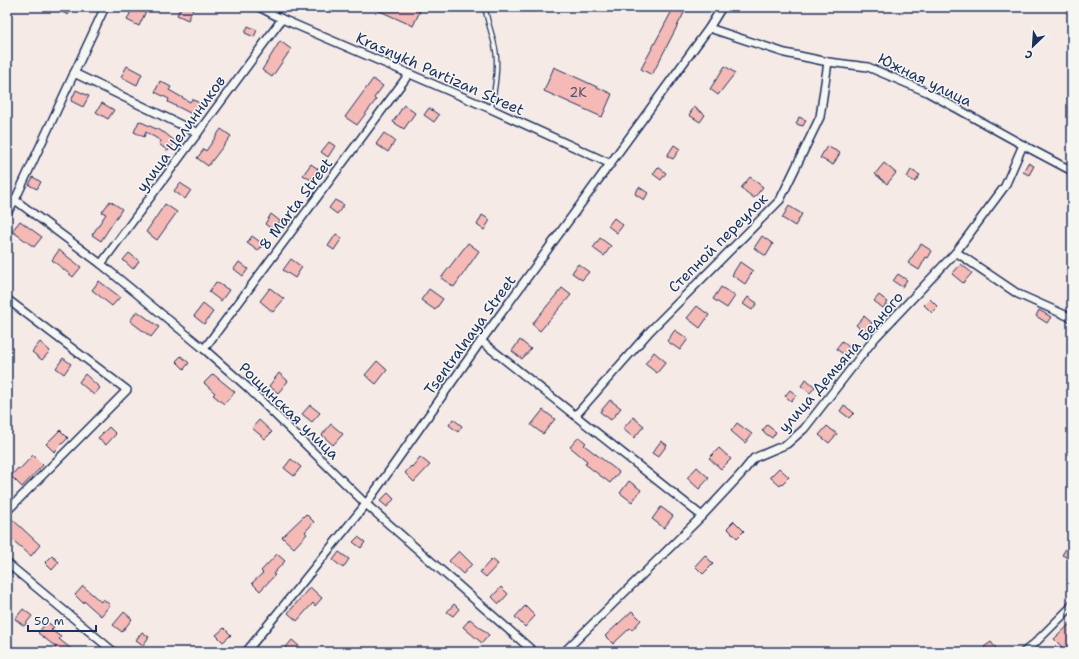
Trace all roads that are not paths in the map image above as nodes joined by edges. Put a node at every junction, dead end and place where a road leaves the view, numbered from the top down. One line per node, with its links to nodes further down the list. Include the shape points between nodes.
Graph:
1 (104, 7): 8 (street)
2 (259, 7): 5 (street, Krasnykh Partizan Street)
3 (485, 7): 10 (lane, via 496,53)
4 (722, 7): 6 (street, Tsentralnaya Street)
5 (282, 19): 9 (street, Krasnykh Partizan Street); 11 (street, улица Целинников)
6 (710, 28): 7 (street, Южная улица, via 786,53); 13 (street, Tsentralnaya Street)
7 (828, 62): 12 (street, Южная улица, via 868,67 927,92); 23 (street, Степной переулок, via 820,117 780,200 650,331)
8 (74, 73): 11 (street); 15 (street)
9 (408, 74): 10 (street, Krasnykh Partizan Street); 22 (street, 8 Marta Street)
10 (491, 109): 13 (street, Krasnykh Partizan Street)
11 (198, 133): 18 (street, улица Целинников)
12 (1022, 146): 14 (street, Южная улица); 17 (street, улица Демьяна Бедного, via 1005,186)
13 (611, 164): 21 (street, Tsentralnaya Street)
14 (1072, 171)
15 (15, 200): 16 (street); 18 (street, Рощинская улица)
16 (7, 213)
17 (956, 252): 20 (street, via 1018,294); 26 (street, улица Демьяна Бедного, via 874,338 804,429 787,444 754,458)
18 (101, 264): 22 (street, Рощинская улица)
19 (7, 299): 25 (street, via 127,390)
20 (1072, 318)
21 (481, 340): 23 (street); 24 (street, Tsentralnaya Street)
22 (204, 349): 24 (street, Рощинская улица, via 247,387)
23 (576, 415): 26 (street)
24 (366, 504): 30 (street, Tsentralnaya Street); 31 (street, Рощинская улица)
25 (7, 511)
26 (702, 516): 32 (street, улица Демьяна Бедного)
27 (7, 563): 29 (street)
28 (1072, 604): 33 (street)
29 (114, 652)
30 (246, 652)
31 (534, 652)
32 (564, 652)
33 (1024, 652)

